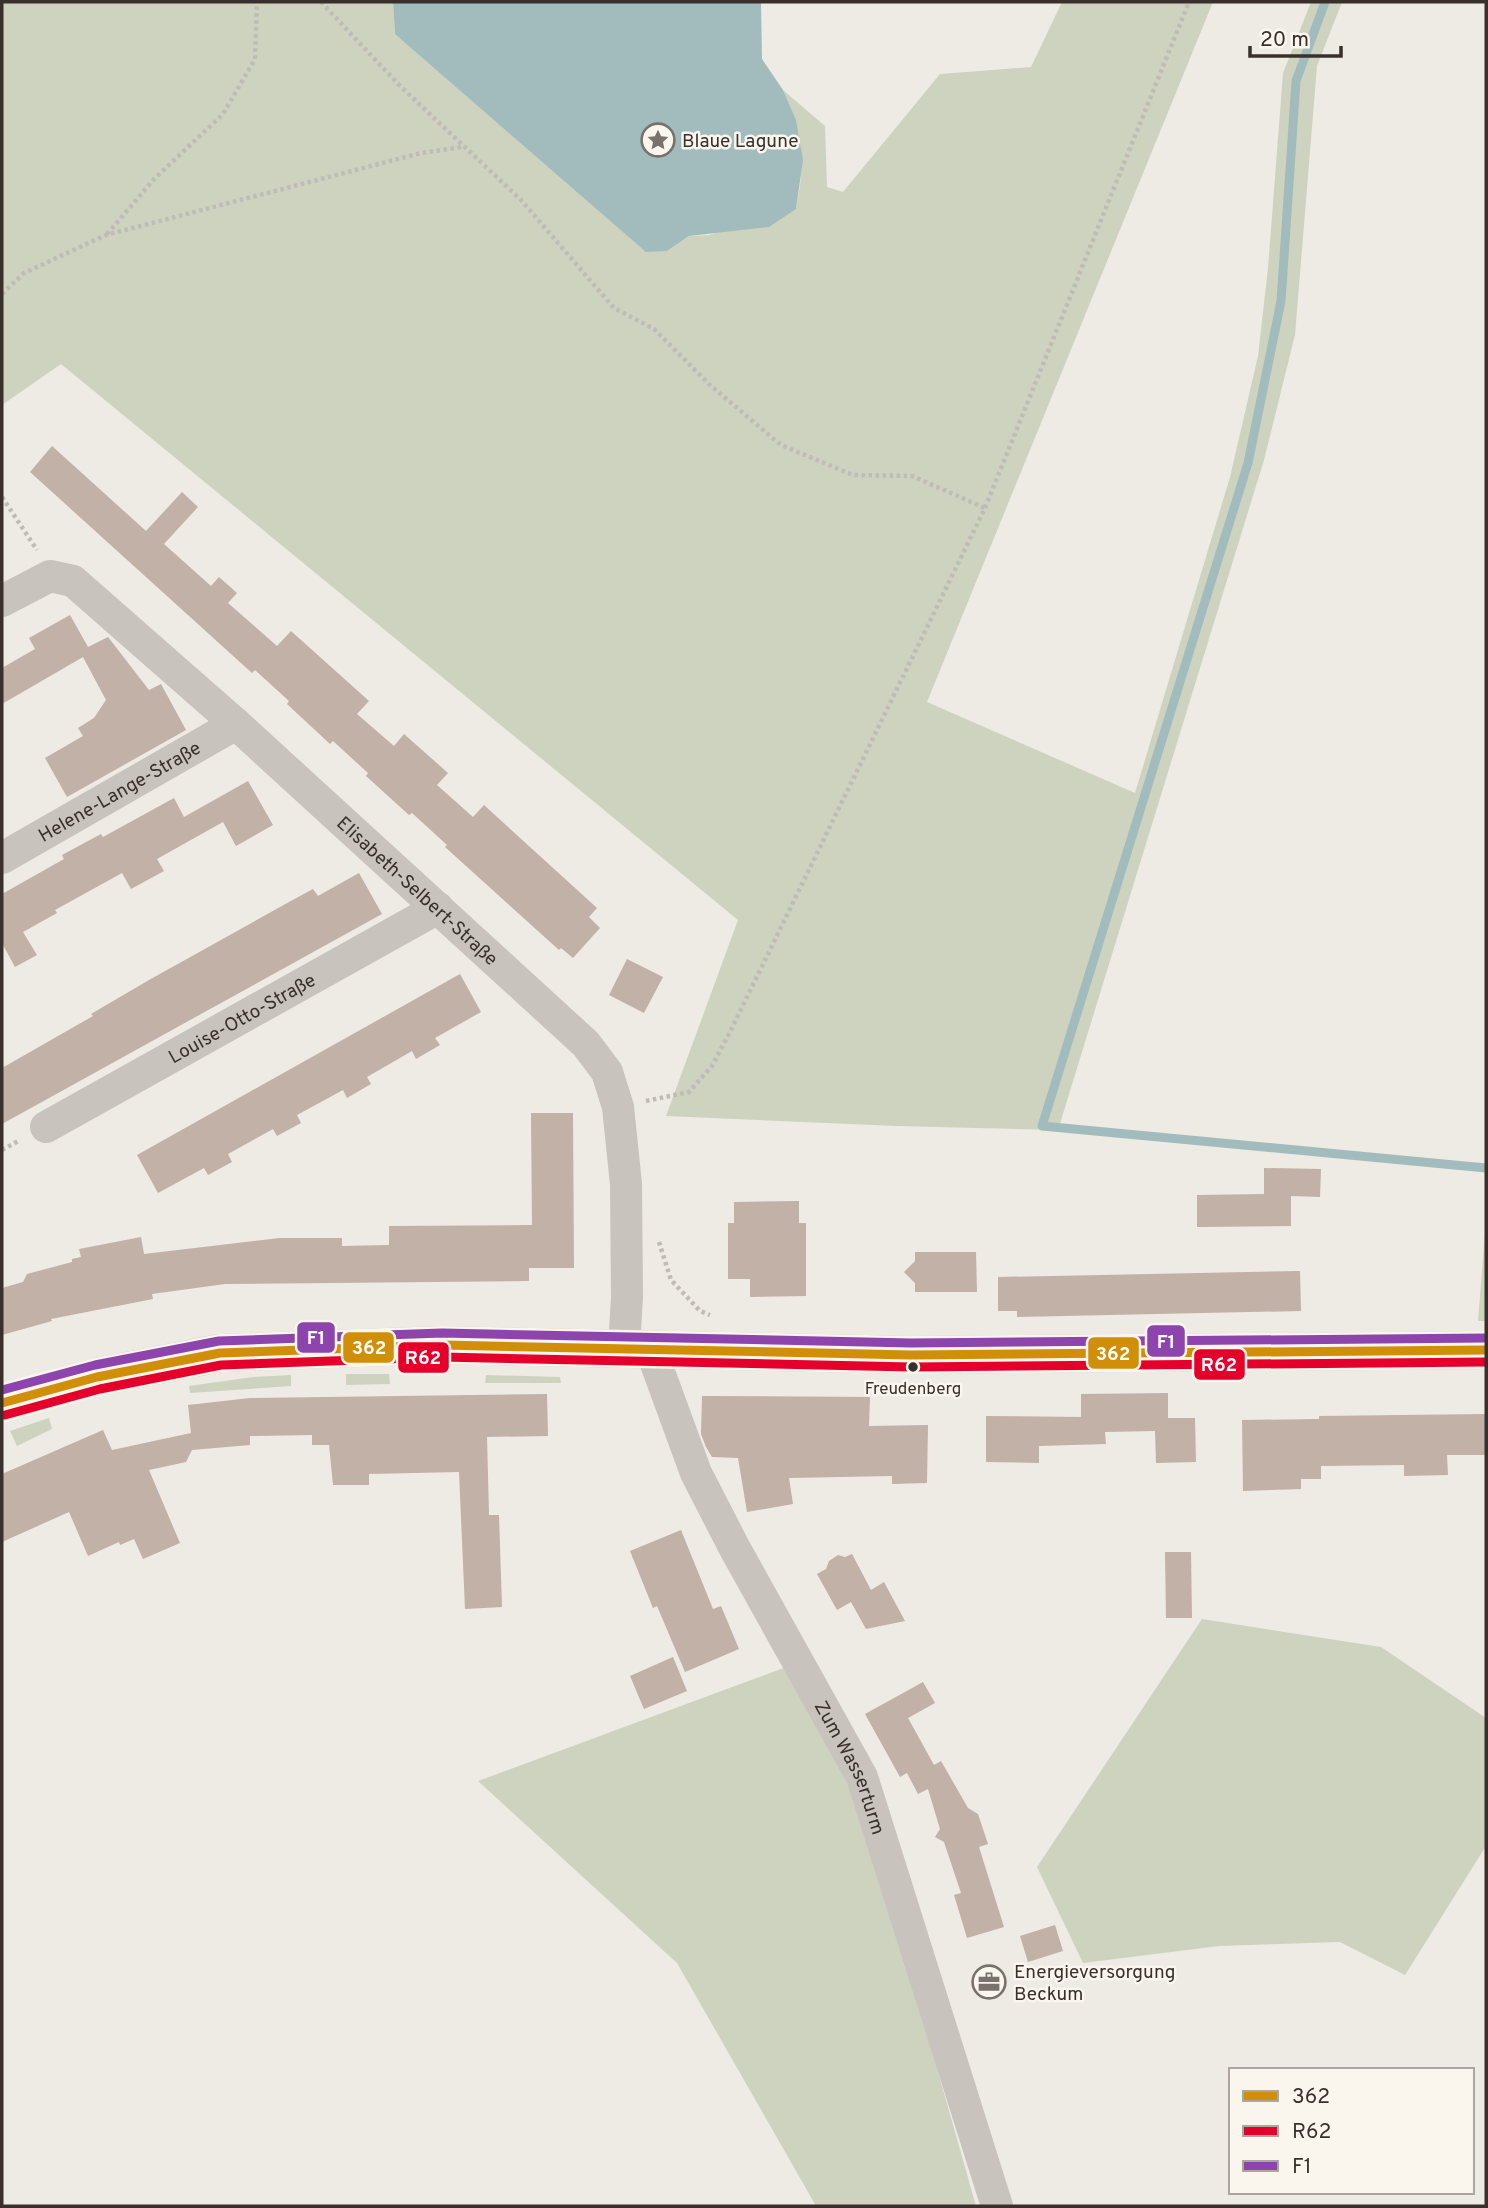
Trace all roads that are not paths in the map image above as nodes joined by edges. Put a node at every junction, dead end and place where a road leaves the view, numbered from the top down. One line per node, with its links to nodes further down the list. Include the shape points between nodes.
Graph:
1 (2, 601): 2 (street, Elisabeth-Selbert-Straße, via 50,576 73,580)
2 (236, 724): 3 (street, Helene-Lange-Straße); 4 (street, Elisabeth-Selbert-Straße)
3 (2, 858)
4 (438, 908): 5 (street, Louise-Otto-Straße); 6 (street, Elisabeth-Selbert-Straße, via 586,1044 607,1072 618,1107 626,1184 627,1297)
5 (46, 1127)
6 (638, 1349): 7 (street, via 911,1355); 8 (street, via 442,1345 220,1353 97,1377); 9 (street, Zum Wasserturm, via 734,1547 862,1777)
7 (1486, 1350)
8 (2, 1403)
9 (997, 2206)

